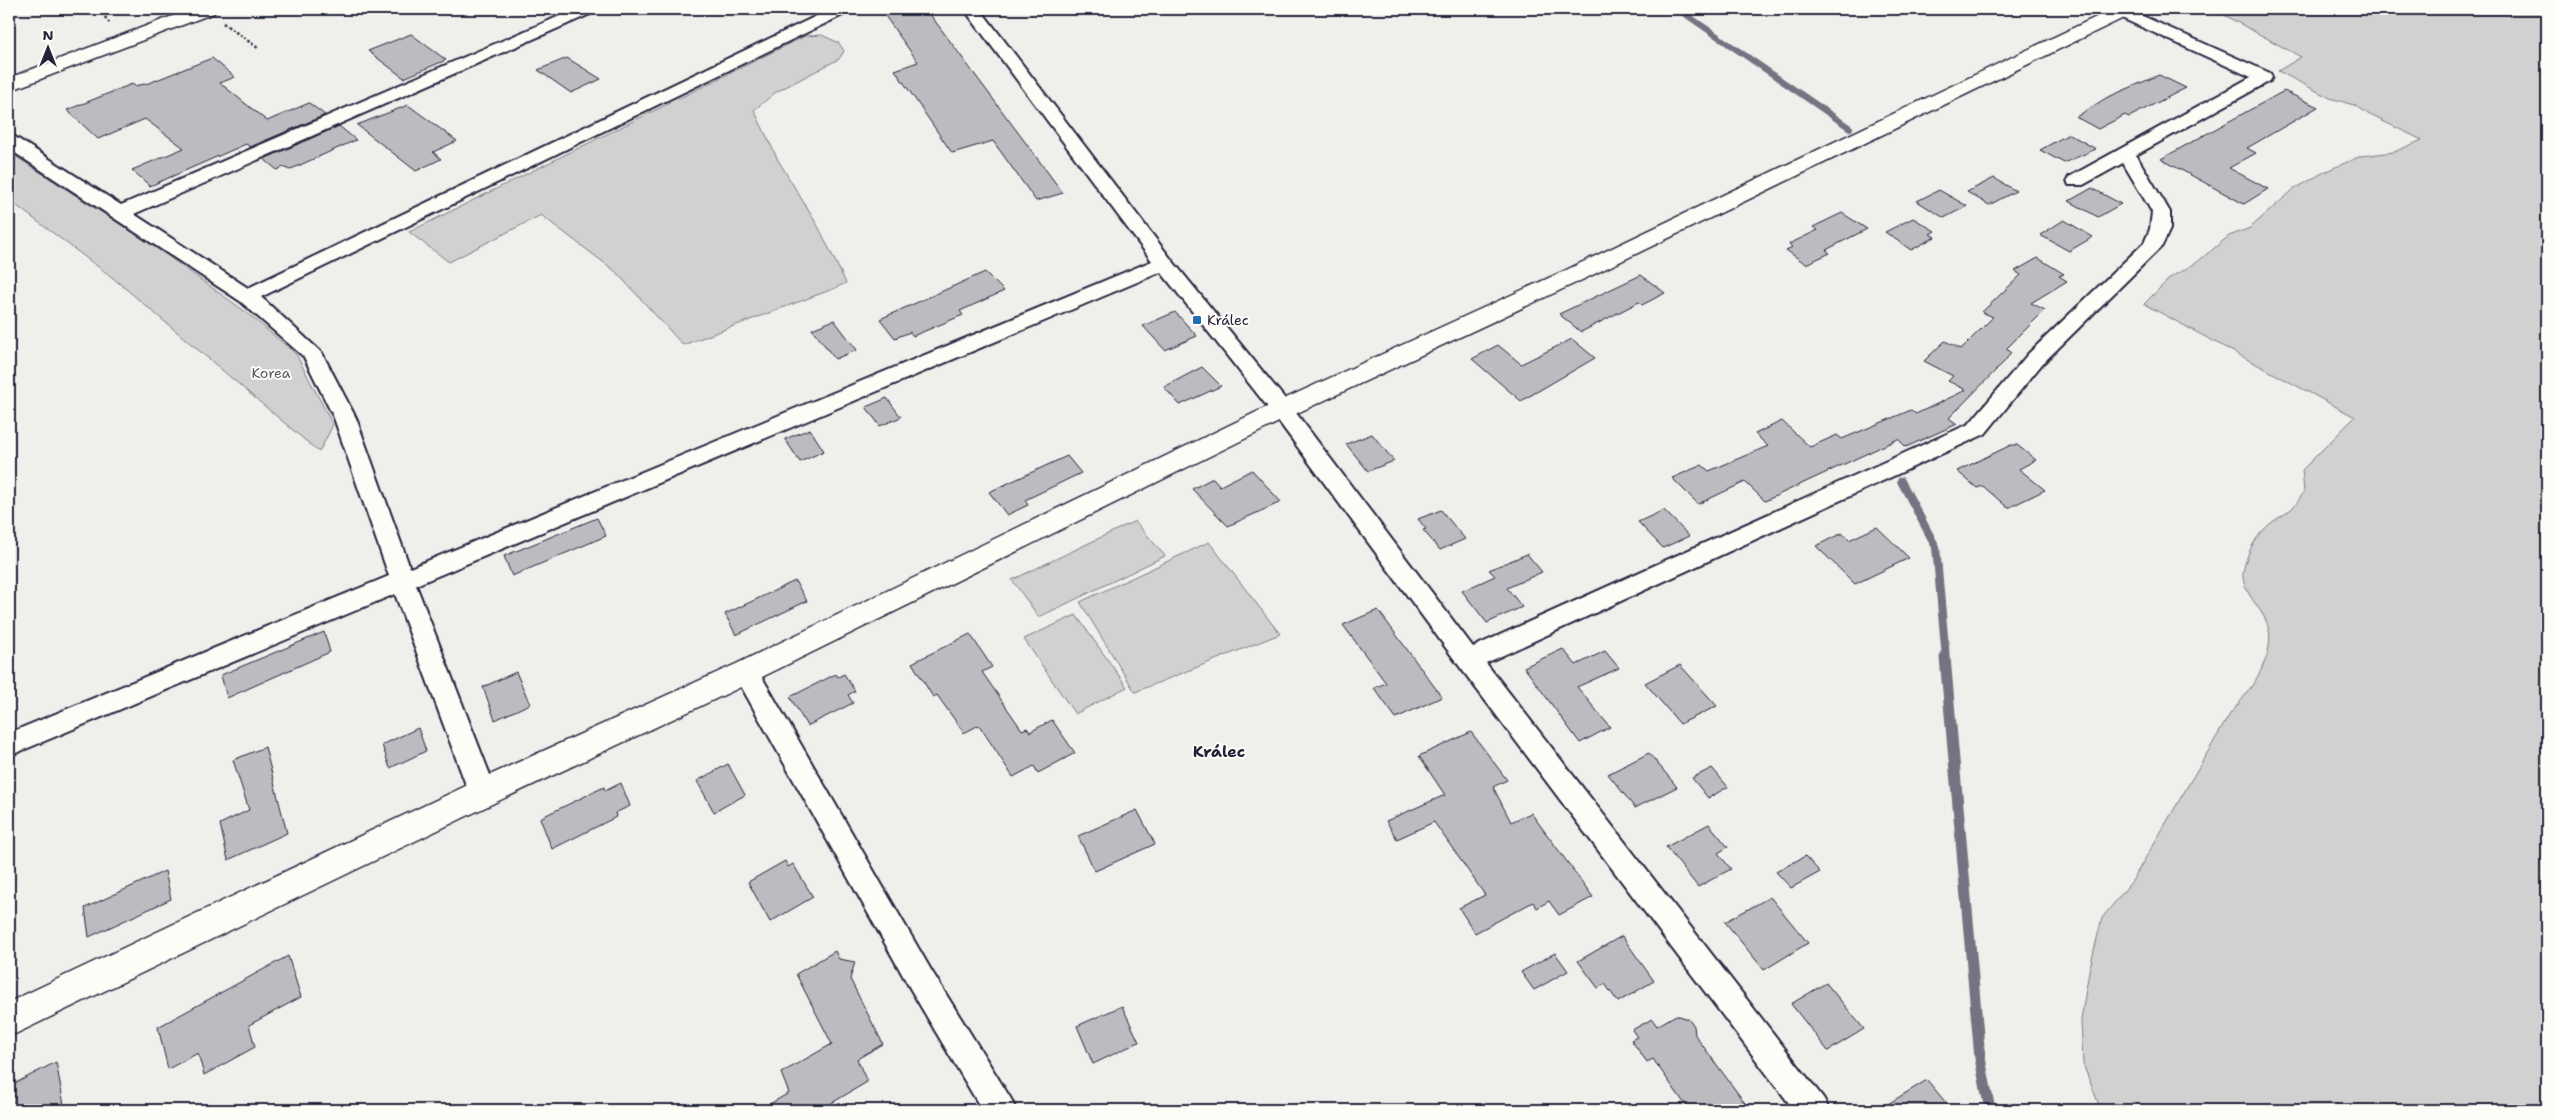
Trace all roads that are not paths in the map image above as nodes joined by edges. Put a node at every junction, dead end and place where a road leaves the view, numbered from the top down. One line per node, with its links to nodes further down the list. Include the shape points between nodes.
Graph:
1 (205, 9): 6 (street)
2 (589, 9): 10 (street)
3 (842, 9): 12 (street)
4 (972, 9): 11 (street)
5 (2124, 10): 8 (street, via 2264,77); 13 (street, via 1574,275)
6 (9, 85)
7 (9, 141): 10 (street)
8 (2126, 153): 9 (street); 15 (street, via 2161,212 2160,228 2152,246 2035,359 1977,429)
9 (2076, 181)
10 (122, 212): 12 (street)
11 (1164, 264): 13 (street); 14 (street)
12 (248, 296): 14 (street, via 312,352 346,418)
13 (1282, 410): 15 (street); 16 (street)
14 (402, 580): 17 (street); 18 (street)
15 (1469, 660): 21 (street)
16 (746, 672): 18 (street); 20 (street, via 920,980)
17 (9, 745)
18 (482, 793): 19 (street)
19 (9, 1020)
20 (1000, 1110)
21 (1813, 1110)

